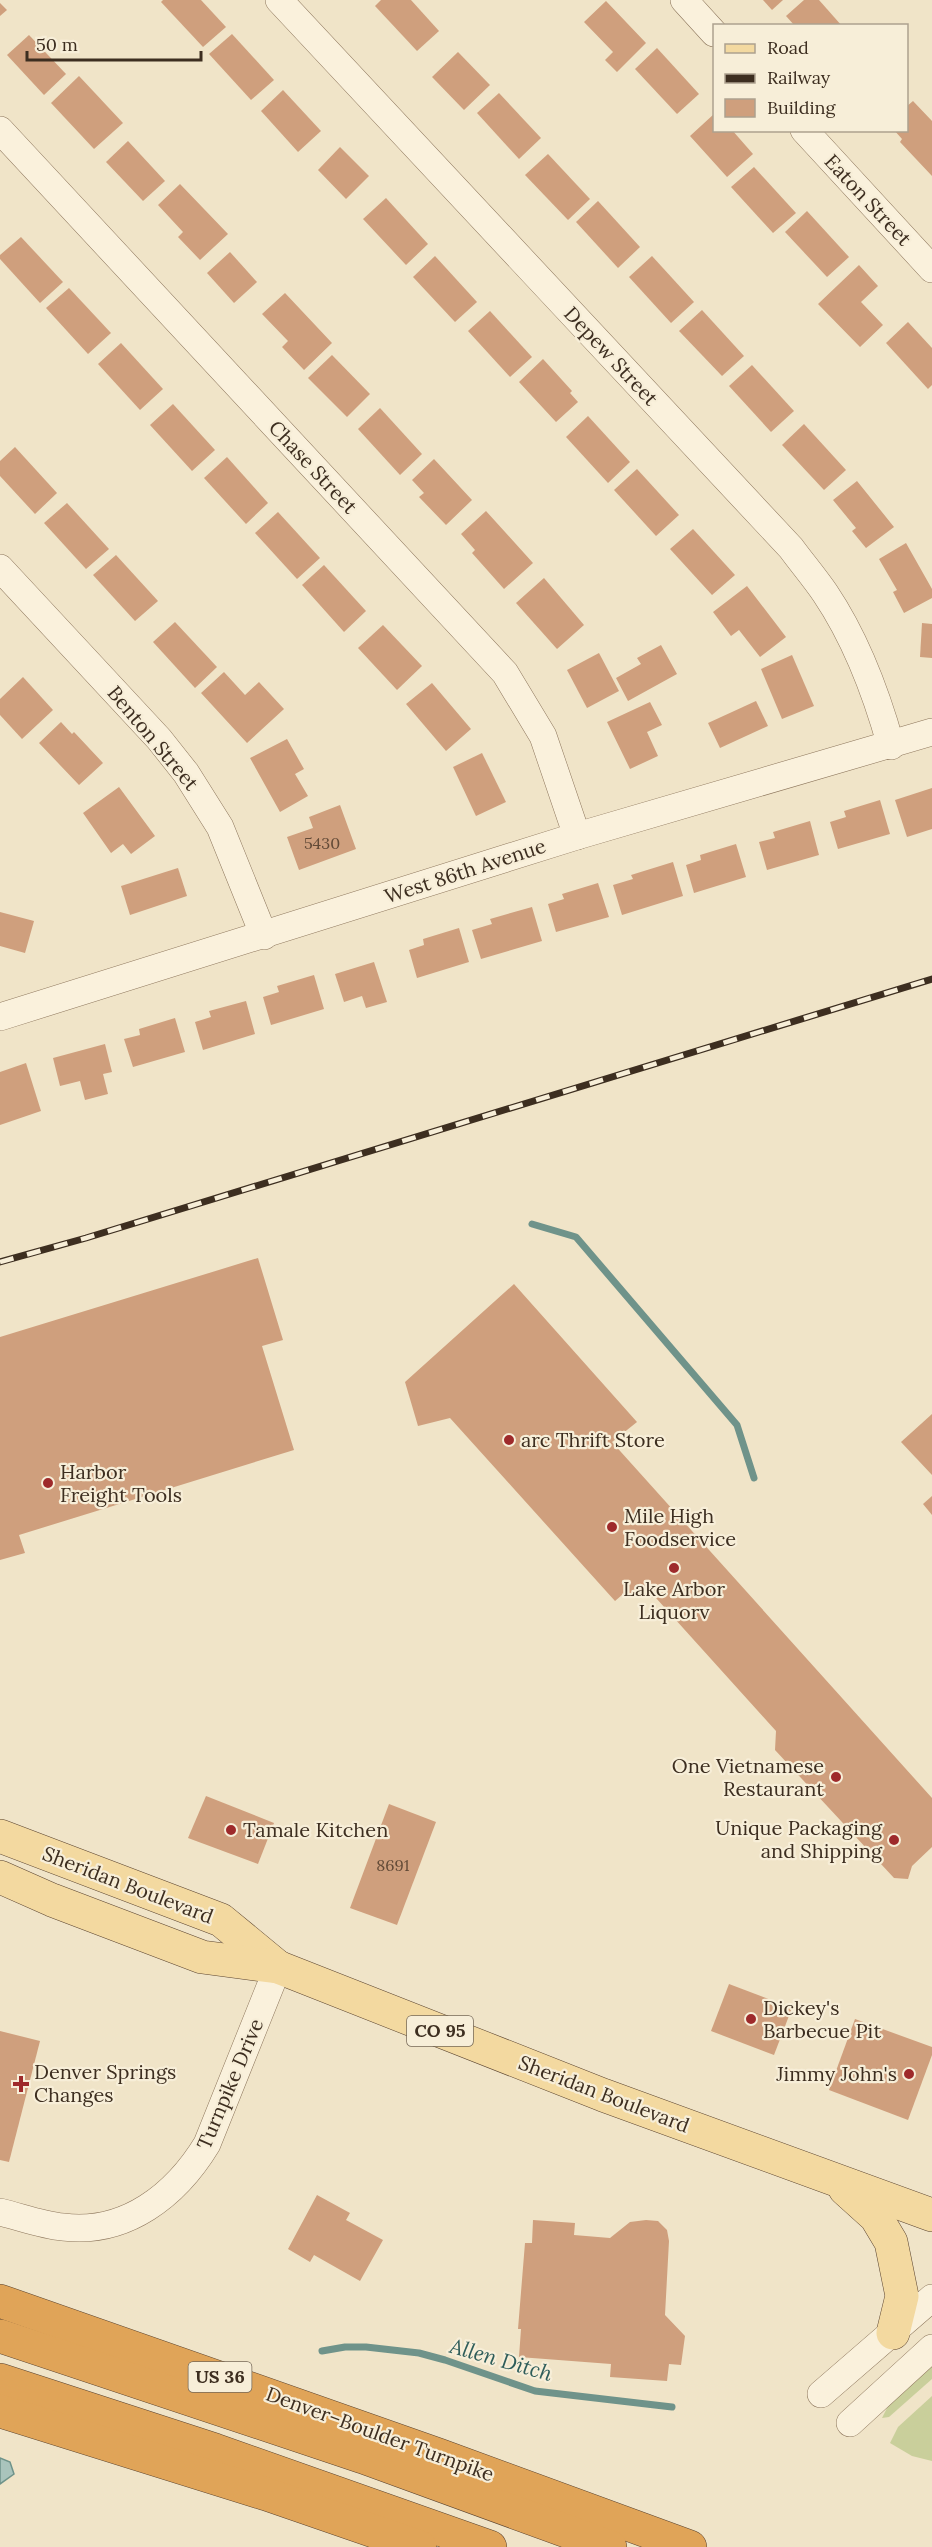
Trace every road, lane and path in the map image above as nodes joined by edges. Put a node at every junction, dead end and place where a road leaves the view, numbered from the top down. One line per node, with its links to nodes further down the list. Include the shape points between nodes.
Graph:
1 (279, 0): 9 (street, Depew Street, via 791,548 825,593 852,639 876,694)
2 (684, 0): 3 (street)
3 (713, 32)
4 (0, 130): 10 (street, Chase Street, via 505,673 543,736)
5 (806, 132): 6 (street, Eaton Street)
6 (932, 268)
7 (0, 568): 11 (street, Benton Street, via 186,773 220,827)
8 (932, 732): 9 (street, West 86th Avenue)
9 (891, 746): 10 (street, West 86th Avenue)
10 (577, 836): 11 (street, West 86th Avenue)
11 (264, 936): 12 (street, West 86th Avenue)
12 (0, 1017)
13 (0, 1836): 15 (main road, Sheridan Boulevard / CO 95, via 221,1920)
14 (0, 1877): 15 (main road, Sheridan Boulevard / CO 95, via 202,1957)
15 (278, 1967): 16 (main road, Sheridan Boulevard / CO 95, via 603,2095); 17 (street, Turnpike Drive, via 207,2144 166,2196 128,2218 103,2226 63,2227)
16 (832, 2178): 18 (main road, Sheridan Boulevard / CO 95); 21 (main road, via 876,2217 891,2242 902,2296)
17 (0, 2212)
18 (932, 2215)
19 (932, 2298): 21 (street)
20 (0, 2301): 31 (highway, Denver–Boulder Turnpike / US 36)
21 (893, 2332): 25 (street)
22 (0, 2336): 30 (highway, via 363,2457)
23 (932, 2348): 27 (street)
24 (0, 2380): 29 (highway)
25 (821, 2394)
26 (0, 2411): 28 (highway)
27 (850, 2423)
28 (420, 2547)
29 (490, 2547)
30 (610, 2547)
31 (690, 2547)

